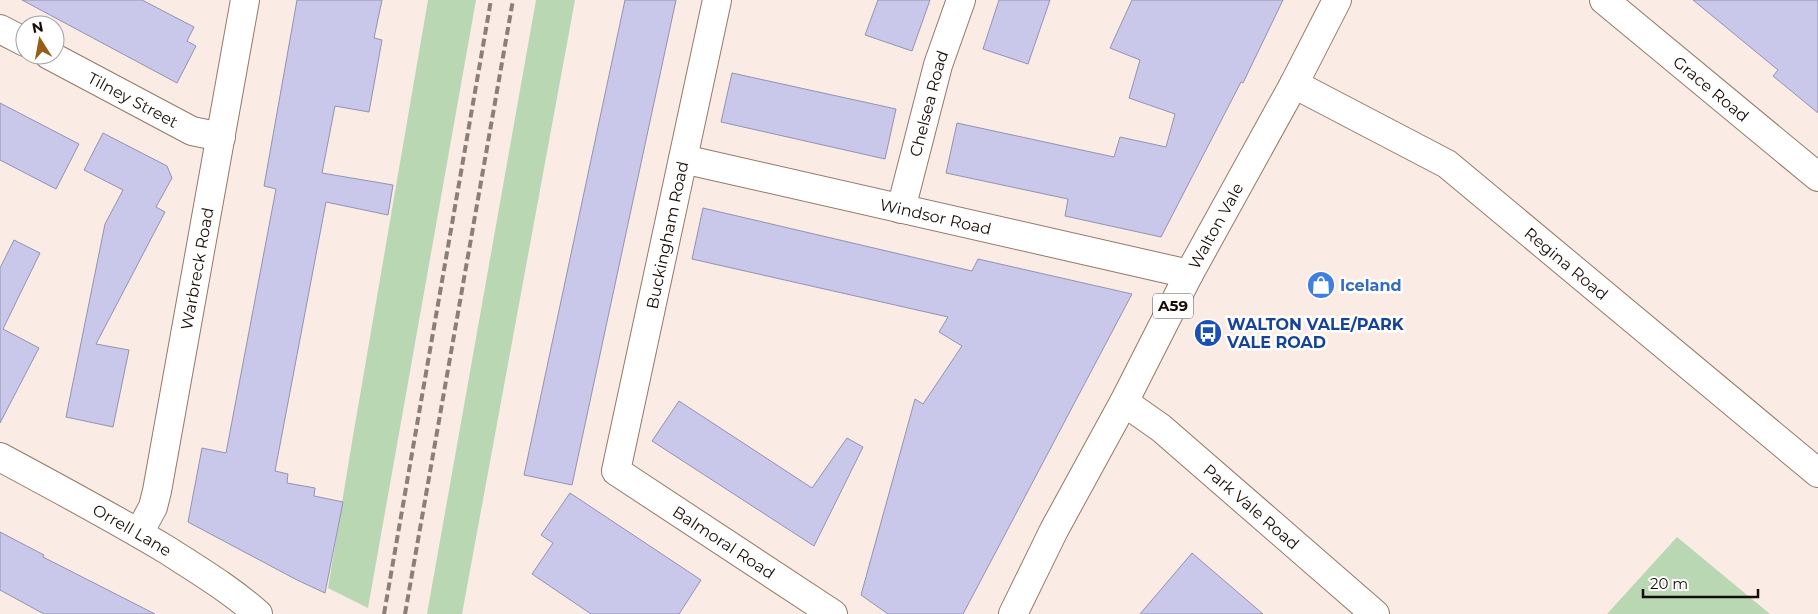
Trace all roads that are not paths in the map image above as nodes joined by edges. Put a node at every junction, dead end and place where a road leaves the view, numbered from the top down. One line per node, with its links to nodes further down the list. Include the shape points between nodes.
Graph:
1 (245, 0): 10 (main road, Warbreck Road)
2 (716, 0): 11 (main road, Buckingham Road)
3 (961, 0): 13 (main road, Chelsea Road, via 938,65)
4 (1337, 0): 9 (main road, Walton Vale / A59)
5 (1604, 0): 12 (main road, Grace Road)
6 (0, 29): 7 (main road)
7 (15, 37)
8 (65, 64): 10 (main road, Tilney Street, via 192,131)
9 (1294, 84): 14 (main road, Walton Vale / A59); 18 (main road, Regina Road, via 1447,164)
10 (220, 137): 19 (main road, Warbreck Road, via 157,491 153,508)
11 (683, 159): 13 (main road, Windsor Road); 17 (main road, Buckingham Road)
12 (1818, 177)
13 (901, 210): 14 (main road, Windsor Road)
14 (1189, 274): 15 (main road, Walton Vale / A59)
15 (1124, 402): 22 (main road, Walton Vale / A59, via 1054,530); 23 (main road, Park Vale Road, via 1161,428)
16 (0, 457): 19 (main road, Orrell Lane)
17 (616, 471): 21 (main road, Balmoral Road)
18 (1818, 473)
19 (139, 534): 20 (main road, Orrell Lane, via 196,568)
20 (258, 614)
21 (833, 614)
22 (1013, 614)
23 (1375, 614)

